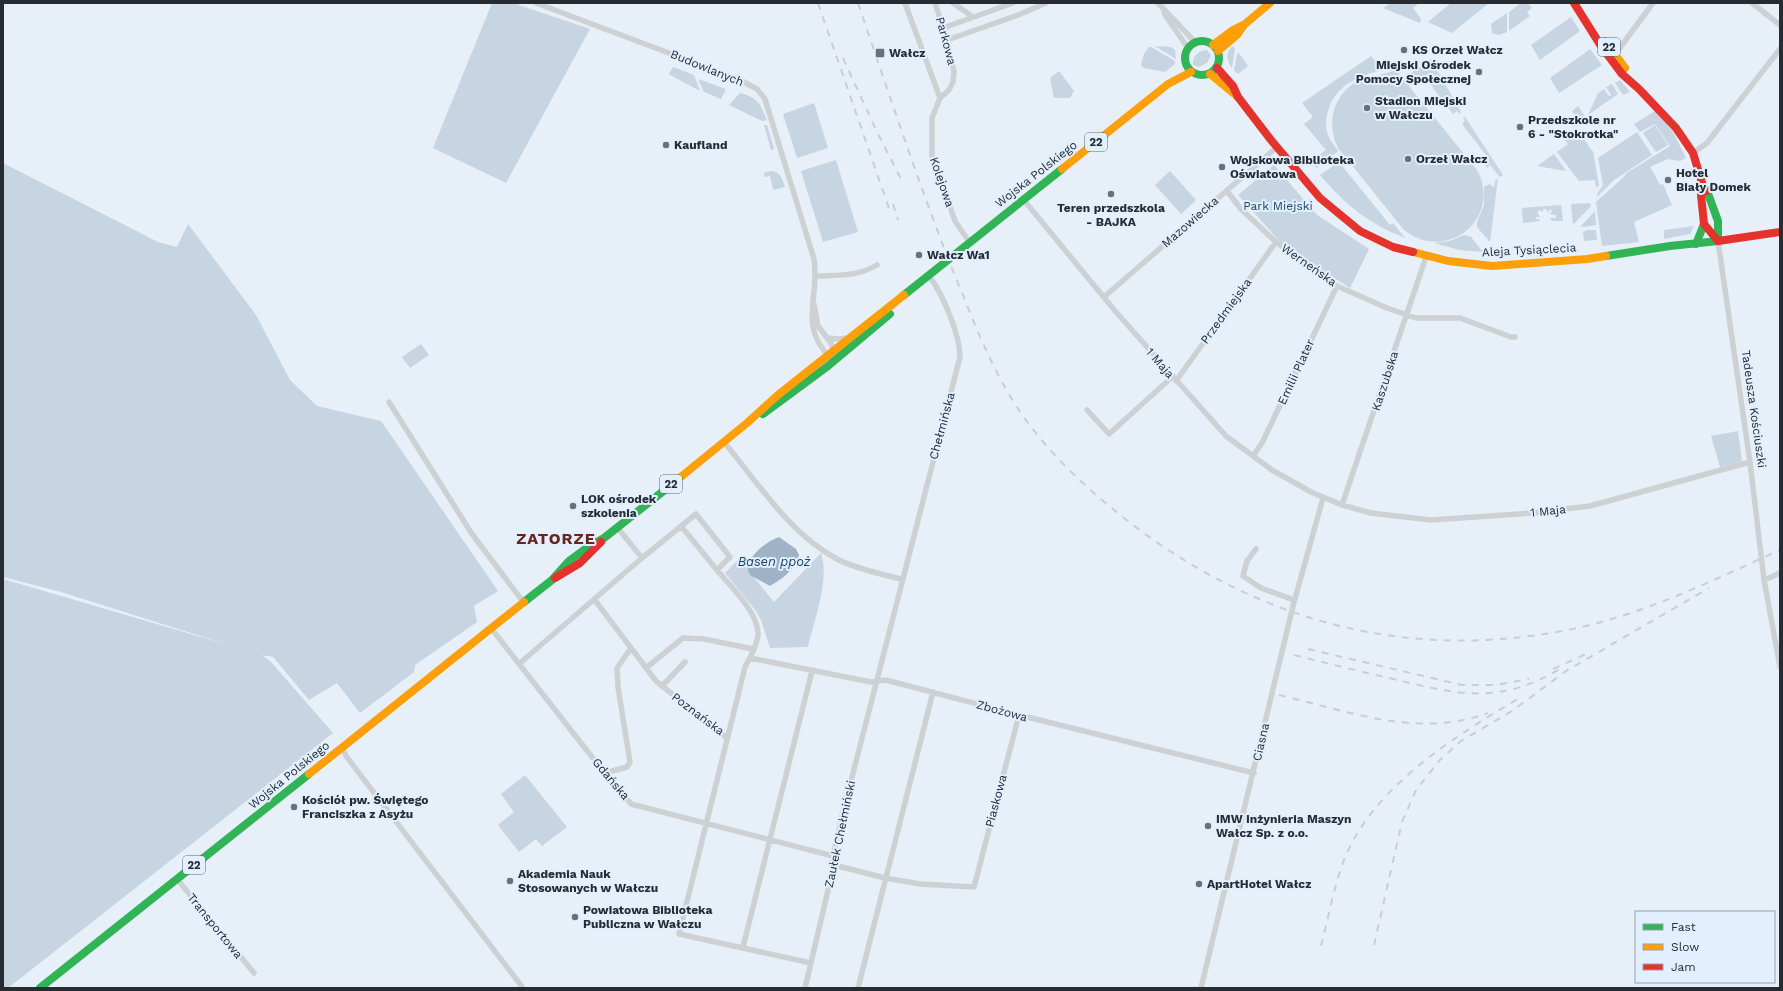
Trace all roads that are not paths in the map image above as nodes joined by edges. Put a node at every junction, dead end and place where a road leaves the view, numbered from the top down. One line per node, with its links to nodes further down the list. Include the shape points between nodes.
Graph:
1 (536, 3): 46 (street, Budowlanych, via 738,79 757,89 766,99 769,108 814,259)
2 (905, 3): 32 (street)
3 (935, 3): 17 (street, Parkowa)
4 (953, 3): 15 (street, Parkowa)
5 (1014, 3): 15 (street)
6 (1046, 3): 13 (street)
7 (1158, 3): 14 (street)
8 (1270, 3): 22 (main road, via 1245,24 1233,30)
9 (1574, 3): 20 (main road, Tadeusza Kościuszki / 22)
10 (1581, 3): 24 (main road, Tadeusza Kościuszki / 22)
11 (1653, 3): 24 (street, via 1623,45)
12 (1752, 3): 16 (street)
13 (1039, 5): 18 (street)
14 (1164, 10): 19 (street); 21 (street)
15 (972, 17): 17 (street)
16 (1780, 25)
17 (943, 28): 18 (street, Parkowa)
18 (947, 40): 32 (street, Parkowa, via 954,72 953,82)
19 (1195, 42): 21 (main road); 22 (main road, via 1201,41)
20 (1601, 46): 24 (street); 30 (main road, Tadeusza Kościuszki / 22, via 1622,74)
21 (1188, 48): 25 (main road, via 1184,59)
22 (1216, 48): 26 (main road, via 1219,62)
23 (1780, 49): 34 (street, via 1712,136)
24 (1613, 53): 30 (main road, Tadeusza Kościuszki / 22)
25 (1186, 65): 27 (main road); 29 (main road, Wojska Polskiego / 22)
26 (1217, 68): 28 (main road); 31 (main road, Aleja Tysiąclecia, via 1233,86)
27 (1191, 72): 28 (main road, via 1204,76); 29 (main road, Wojska Polskiego / 22)
28 (1210, 74): 31 (main road, Aleja Tysiąclecia)
29 (1168, 84): 37 (main road, Wojska Polskiego / 22)
30 (1639, 89): 34 (main road, Tadeusza Kościuszki / 22, via 1676,128)
31 (1238, 97): 33 (main road, Aleja Tysiąclecia)
32 (940, 98): 42 (street, Kolejowa, via 932,118 932,156 955,221)
33 (1277, 147): 36 (street, Mazowiecka); 44 (main road, Aleja Tysiąclecia, via 1320,198 1360,231 1393,247)
34 (1693, 153): 35 (main road, Tadeusza Kościuszki / 22)
35 (1703, 186): 38 (main road, Tadeusza Kościuszki / 22, via 1701,195); 40 (main road, Tadeusza Kościuszki / 22, via 1709,194 1718,221)
36 (1227, 191): 41 (street, Werneńska, via 1241,209); 50 (street, Mazowiecka)
37 (1023, 199): 42 (main road, Wojska Polskiego / 22); 50 (street, 1 Maja)
38 (1704, 224): 40 (main road); 43 (main road)
39 (1780, 232): 40 (main road, Aleja Tysiąclecia)
40 (1718, 241): 43 (main road, Aleja Tysiąclecia); 62 (street, Tadeusza Kościuszki)
41 (1276, 242): 49 (street, Werneńska); 57 (street, Przedmiejska)
42 (970, 243): 47 (main road, Wojska Polskiego / 22)
43 (1696, 244): 44 (main road, Aleja Tysiąclecia, via 1587,259 1509,265 1471,265)
44 (1426, 257): 52 (street, Kaszubska)
45 (877, 265): 46 (street, via 865,272 852,275)
46 (815, 276): 51 (street, Budowlanych)
47 (929, 276): 48 (main road, Wojska Polskiego / 22); 71 (street, Chełmińska, via 938,289 957,336 960,357)
48 (919, 284): 53 (main road, Wojska Polskiego / 22); 56 (main road, Wojska Polskiego / 22, via 877,326)
49 (1337, 286): 52 (street, Werneńska); 61 (street, Emilii Plater, via 1262,443)
50 (1104, 297): 57 (street, 1 Maja)
51 (814, 304): 55 (street, Budowlanych, via 818,326); 56 (street, Budowlanych, via 814,336)
52 (1407, 315): 54 (street, Werneńska, via 1416,318 1460,318); 64 (street, Kaszubska)
53 (853, 336): 55 (street, via 839,340); 56 (main road, Wojska Polskiego / 22)
54 (1515, 337)
55 (827, 338): 56 (street, Budowlanych)
56 (833, 355): 60 (main road, Wojska Polskiego / 22, via 783,401 750,421)
57 (1174, 379): 59 (street, Przedmiejska, via 1109,434); 61 (street, 1 Maja, via 1226,436)
58 (389, 402): 75 (street, via 472,534)
59 (1087, 410)
60 (724, 442): 66 (main road, Wojska Polskiego / 22); 71 (street, via 784,514 804,536 822,550 839,560)
61 (1253, 456): 63 (street, 1 Maja, via 1272,470)
62 (1750, 462): 64 (street, 1 Maja, via 1590,506 1532,513 1430,520 1371,513); 72 (street, Tadeusza Kościuszki)
63 (1323, 498): 64 (street, 1 Maja); 74 (street, Ciasna)
64 (1342, 505)
65 (681, 526): 68 (street); 69 (street, Poznańska); 69 (street, via 696,514 730,557)
66 (618, 527): 68 (street); 75 (main road, Wojska Polskiego / 22, via 569,561 552,580)
67 (1256, 549): 74 (street, via 1247,561 1243,576 1261,588)
68 (642, 558): 73 (street)
69 (717, 570): 78 (street, Poznańska, via 754,615 758,636)
70 (1780, 573): 72 (street)
71 (902, 579): 85 (street, Chełmińska)
72 (1764, 580): 82 (street, Tadeusza Kościuszki)
73 (594, 599): 77 (street, Poznańska); 81 (street)
74 (1294, 600): 92 (street, Ciasna)
75 (524, 603): 76 (main road, Wojska Polskiego / 22)
76 (491, 628): 81 (street, Gdańska); 90 (main road, Wojska Polskiego / 22)
77 (631, 648): 83 (street, Poznańska); 91 (street, via 617,668 630,762 627,767)
78 (753, 649): 79 (street, Poznańska); 83 (street, via 704,639 683,638)
79 (750, 658): 84 (street, Zbożowa); 89 (street, Poznańska, via 745,667)
80 (685, 662): 86 (street)
81 (520, 663): 91 (street, Gdańska)
82 (1780, 667)
83 (646, 668): 86 (street, Poznańska)
84 (812, 671): 85 (street, Zbożowa); 94 (street)
85 (877, 681): 87 (street, Zbożowa, via 886,680); 95 (street, Zaułek Chełmiński)
86 (662, 686): 89 (street, Poznańska)
87 (933, 692): 88 (street, Zbożowa); 97 (street)
88 (1019, 715): 92 (street, Zbożowa); 97 (street, Piaskowa, via 974,887 920,884)
89 (727, 738): 93 (street)
90 (342, 747): 98 (main road, Wojska Polskiego / 22); 103 (street, via 403,832)
91 (605, 773): 93 (street, Gdańska, via 631,804)
92 (1254, 773): 106 (street, Ciasna)
93 (706, 823): 94 (street, Gdańska); 99 (street, via 679,934)
94 (770, 839): 95 (street, Gdańska); 99 (street)
95 (833, 856): 96 (street, Zaułek Chełmiński)
96 (834, 865): 97 (street); 100 (street, Zaułek Chełmiński)
97 (886, 878): 105 (street)
98 (177, 879): 101 (street, Transportowa); 102 (main road, Wojska Polskiego / 22)
99 (743, 947): 100 (street)
100 (811, 963): 104 (street, Zaułek Chełmiński)
101 (254, 973)
102 (40, 988)
103 (523, 988)
104 (805, 988)
105 (858, 988)
106 (1201, 988)

